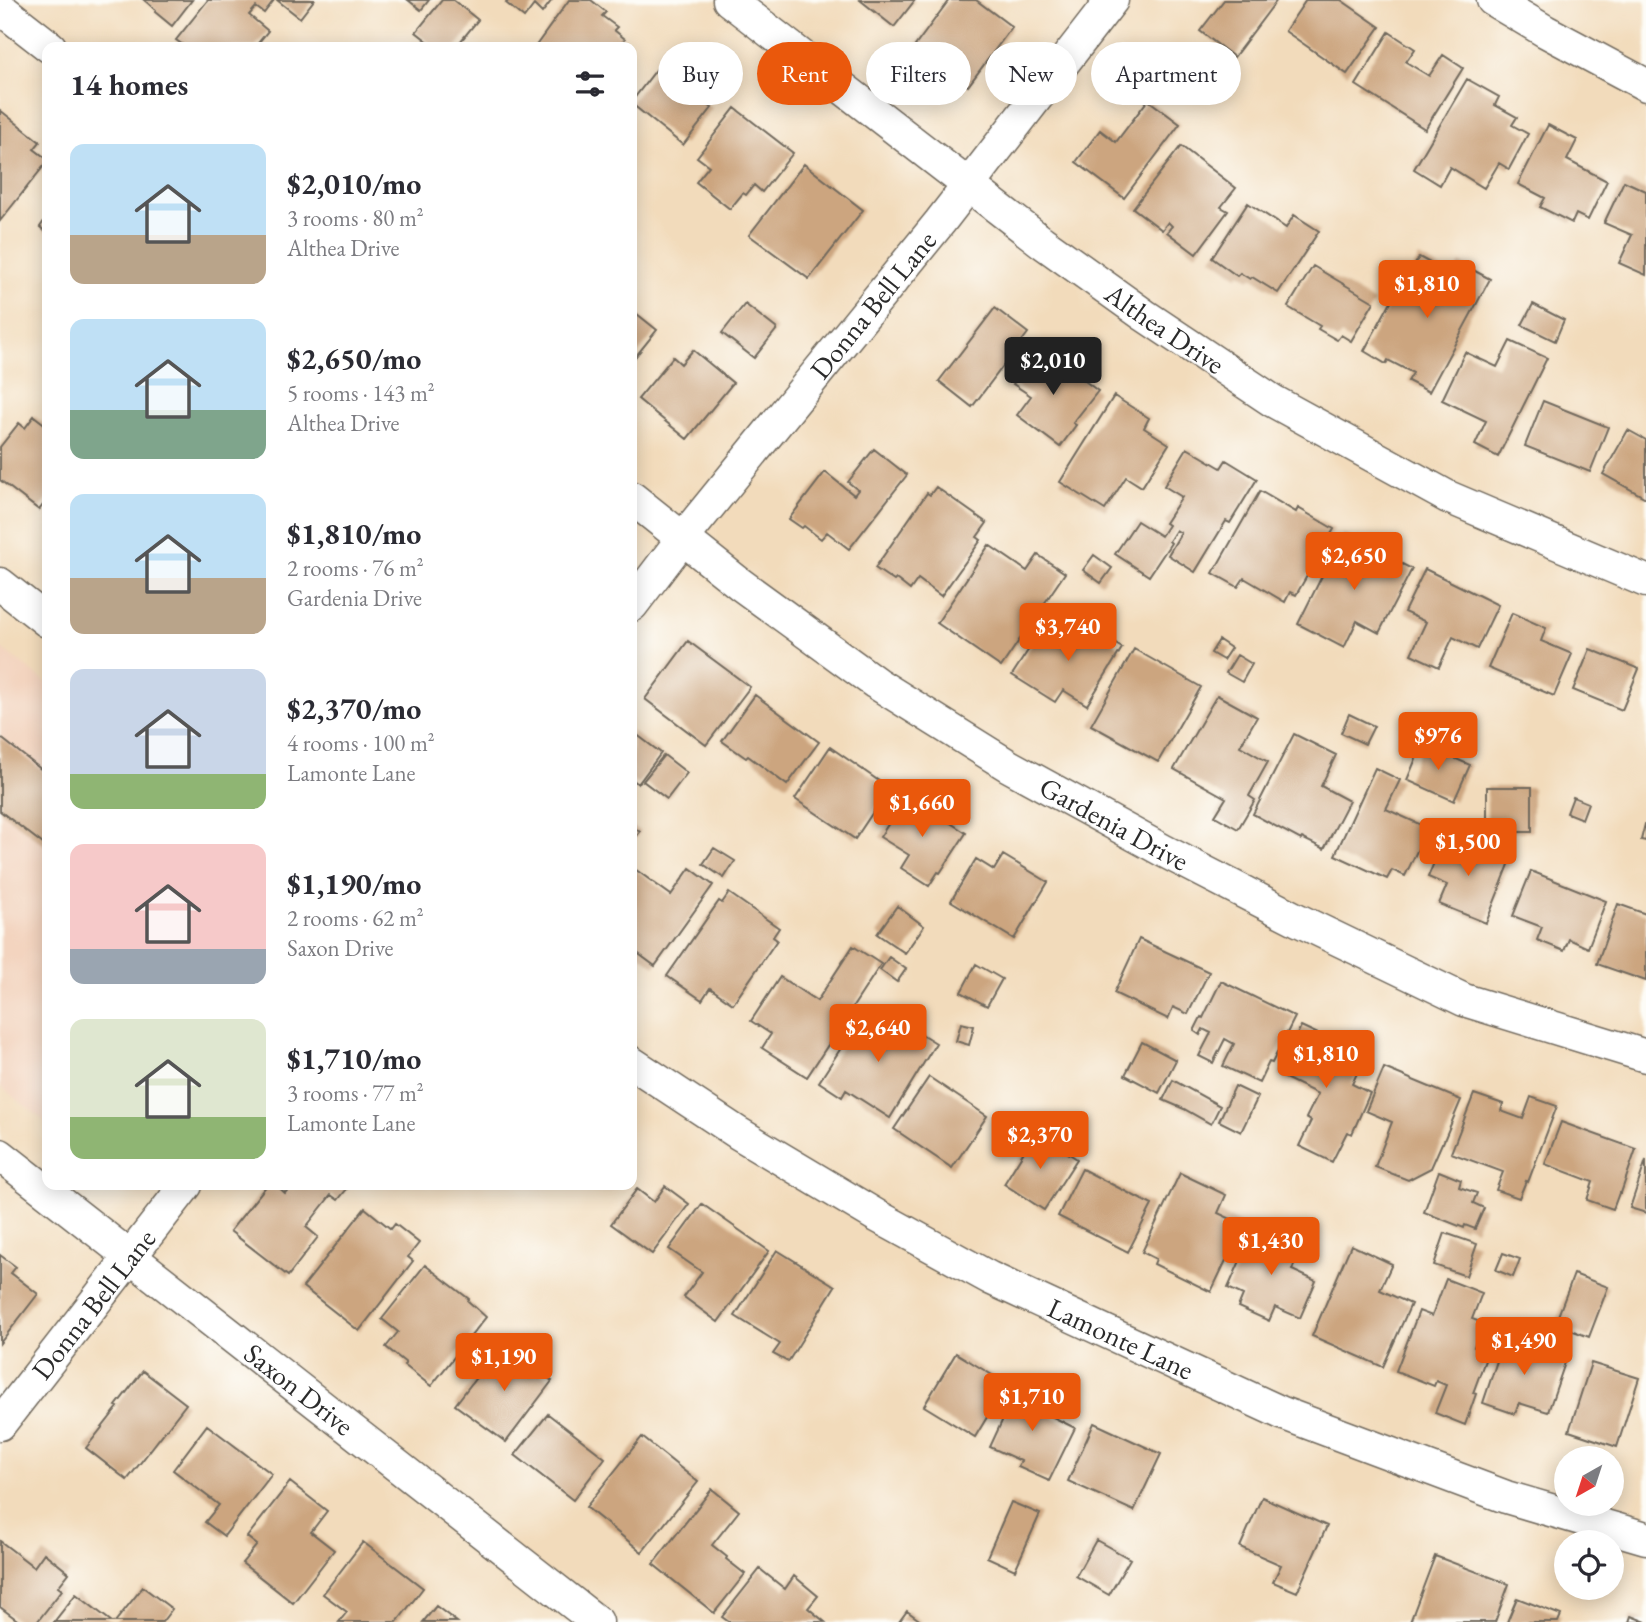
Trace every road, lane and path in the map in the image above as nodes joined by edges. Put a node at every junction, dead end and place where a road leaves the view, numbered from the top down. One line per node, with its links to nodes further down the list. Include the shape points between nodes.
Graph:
1 (729, 0): 7 (street, Althea Drive)
2 (1112, 0): 7 (street, Donna Bell Lane)
3 (1493, 0): 6 (street)
4 (0, 8): 5 (street)
5 (44, 42)
6 (1646, 85)
7 (967, 186): 9 (street, Donna Bell Lane); 10 (street, Althea Drive, via 1144,315 1273,401 1448,498)
8 (637, 502): 9 (street, Gardenia Drive)
9 (683, 538): 12 (street, Donna Bell Lane); 14 (street, Gardenia Drive, via 876,683 1009,766 1164,851 1464,1000)
10 (1646, 581)
11 (0, 584): 13 (street)
12 (637, 598)
13 (42, 617)
14 (1646, 1056)
15 (637, 1066): 22 (street, Lamonte Lane, via 738,1133 990,1278 1282,1413 1506,1497)
16 (0, 1156): 17 (street, Saxon Drive)
17 (42, 1188)
18 (45, 1190): 20 (street, Saxon Drive)
19 (182, 1190): 20 (street, Donna Bell Lane)
20 (131, 1256): 21 (street, Donna Bell Lane); 23 (street, Saxon Drive)
21 (0, 1424)
22 (1646, 1538)
23 (597, 1622)

